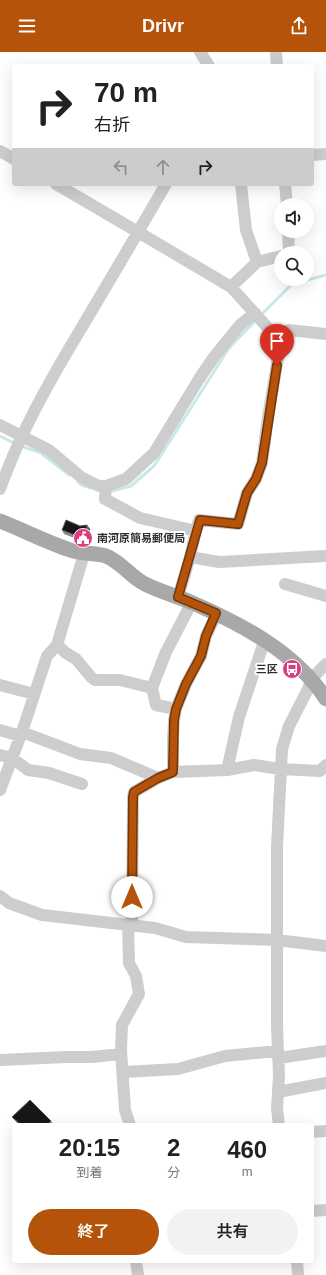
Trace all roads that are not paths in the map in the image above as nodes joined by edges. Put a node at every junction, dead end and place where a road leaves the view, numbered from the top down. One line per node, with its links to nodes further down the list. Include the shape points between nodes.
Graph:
1 (200, 52): 3 (street)
2 (276, 52): 4 (street)
3 (208, 64)
4 (277, 64)
5 (0, 151): 8 (street)
6 (326, 154): 7 (street)
7 (314, 155)
8 (12, 158)
9 (59, 186): 14 (street)
10 (165, 186): 14 (street)
11 (241, 186): 16 (street, via 246,230)
12 (285, 186): 13 (street)
13 (286, 198)
14 (138, 232): 17 (street); 22 (street, via 49,382)
15 (274, 258): 16 (street)
16 (257, 262): 17 (street)
17 (231, 287): 18 (street)
18 (255, 313): 20 (street); 23 (street, via 240,325 214,357 154,453 126,479)
19 (326, 334): 20 (street, via 289,330)
20 (276, 337): 26 (street, via 280,352 262,463 247,493 238,524 200,520)
21 (0, 425): 22 (street)
22 (22, 435): 23 (street, via 49,450 81,477 99,486); 24 (street)
23 (106, 486): 26 (street, via 105,499 140,518)
24 (0, 489)
25 (0, 521): 27 (main road)
26 (196, 531): 29 (street)
27 (84, 554): 32 (main road, via 104,556 113,560 143,583); 35 (street)
28 (326, 556): 29 (street, via 219,562)
29 (190, 557): 32 (street)
30 (285, 584): 31 (street)
31 (326, 596)
32 (185, 600): 33 (main road); 39 (street)
33 (216, 613): 34 (main road); 42 (street, via 201,656)
34 (265, 639): 37 (main road); 49 (street, via 239,717)
35 (57, 645): 39 (street, via 76,659 96,680 120,680); 40 (street, via 47,656)
36 (326, 664): 37 (street)
37 (311, 679): 41 (main road); 48 (street, via 289,726 282,749)
38 (0, 684): 40 (street)
39 (152, 688): 42 (street, via 156,705)
40 (34, 694): 44 (street)
41 (326, 699)
42 (176, 709): 50 (street, via 173,726)
43 (0, 730): 44 (street)
44 (21, 734): 46 (street); 51 (street, via 80,754 111,758)
45 (0, 755): 46 (street)
46 (12, 758): 52 (street); 53 (street, via 28,770 49,773)
47 (326, 765): 48 (street, via 320,770)
48 (280, 769): 49 (street, via 254,765); 56 (street)
49 (227, 770): 50 (street)
50 (173, 772): 51 (street)
51 (158, 778): 55 (street, via 134,792 133,797)
52 (1, 783)
53 (82, 784)
54 (0, 896): 55 (street, via 9,903 42,915)
55 (130, 926): 56 (street, via 156,928 186,937); 59 (street, via 129,963 136,976 139,994 122,1025)
56 (277, 940): 57 (street); 60 (street)
57 (326, 946)
58 (326, 1051): 60 (street)
59 (121, 1054): 61 (street); 62 (street)
60 (278, 1054): 62 (street, via 226,1056 178,1069); 64 (street)
61 (0, 1060)
62 (123, 1072): 65 (street, via 125,1110)
63 (326, 1083): 64 (street)
64 (278, 1092): 66 (street)
65 (129, 1123)
66 (279, 1123)
67 (326, 1130): 68 (street)
68 (314, 1132)
69 (326, 1210): 70 (street)
70 (314, 1211)
71 (136, 1263): 73 (street)
72 (297, 1263): 74 (street)
73 (138, 1275)
74 (298, 1275)

